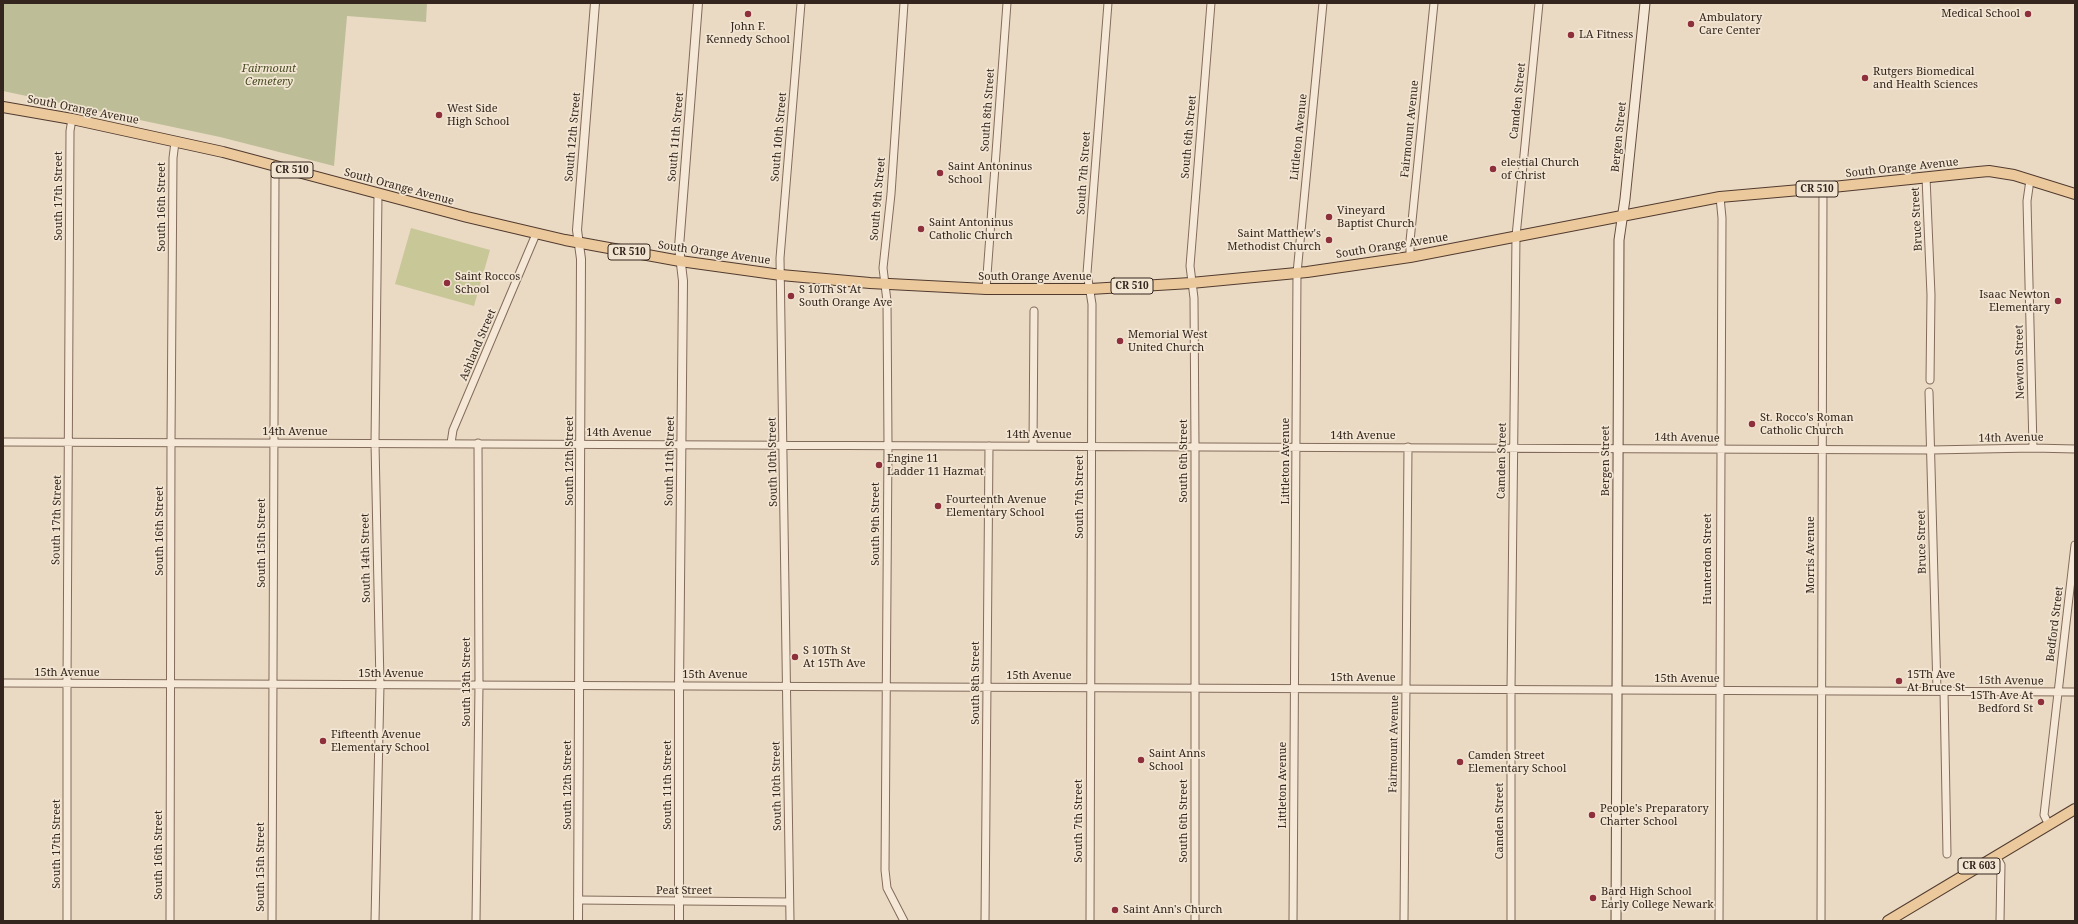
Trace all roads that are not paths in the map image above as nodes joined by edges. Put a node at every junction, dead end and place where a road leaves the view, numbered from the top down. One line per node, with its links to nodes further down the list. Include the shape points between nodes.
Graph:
1 (595, 3): 25 (street, South 12th Street)
2 (698, 3): 27 (street, South 11th Street, via 678,247)
3 (801, 3): 29 (street, South 10th Street, via 780,258)
4 (904, 3): 31 (street, South 9th Street, via 883,268)
5 (1006, 3): 32 (street, South 8th Street)
6 (1108, 3): 33 (street, South 7th Street, via 1088,273)
7 (1211, 3): 30 (street, South 6th Street, via 1190,266)
8 (1323, 3): 28 (street, Littleton Avenue)
9 (1434, 3): 26 (street, Fairmount Avenue)
10 (1539, 3): 24 (street, Camden Street)
11 (1646, 3): 22 (main road, Bergen Street)
12 (3, 107): 13 (main road, South Orange Avenue / CR 510)
13 (72, 119): 14 (main road, South Orange Avenue / CR 510); 38 (street, South 17th Street)
14 (175, 142): 15 (main road, South Orange Avenue / CR 510); 39 (street, South 16th Street)
15 (278, 166): 19 (main road, South Orange Avenue / CR 510); 40 (street, South 15th Street, via 275,176)
16 (1926, 177): 17 (main road, South Orange Avenue / CR 510, via 1989,171); 18 (main road, South Orange Avenue / CR 510); 35 (street, Bruce Street, via 1931,295)
17 (2030, 180): 20 (main road, South Orange Avenue / CR 510); 57 (street, Newton Street, via 2027,201)
18 (1823, 188): 21 (main road, South Orange Avenue / CR 510); 56 (street, Morris Avenue)
19 (378, 194): 23 (main road, South Orange Avenue / CR 510); 41 (street, South 14th Street)
20 (2075, 194)
21 (1720, 197): 22 (main road, South Orange Avenue / CR 510); 58 (street, Hunterdon Street)
22 (1622, 215): 24 (main road, South Orange Avenue / CR 510); 55 (main road, Bergen Street, via 1619,248)
23 (536, 234): 25 (main road, South Orange Avenue / CR 510); 42 (street, Ashland Street, via 454,430)
24 (1516, 236): 26 (main road, South Orange Avenue / CR 510); 54 (street, Camden Street)
25 (578, 242): 27 (main road, South Orange Avenue / CR 510); 44 (street, South 12th Street, via 581,259)
26 (1410, 257): 28 (main road, South Orange Avenue / CR 510)
27 (680, 262): 29 (main road, South Orange Avenue / CR 510); 45 (street, South 11th Street, via 683,280)
28 (1297, 273): 30 (main road, South Orange Avenue / CR 510); 52 (street, Littleton Avenue)
29 (781, 275): 31 (main road, South Orange Avenue / CR 510); 46 (street, South 10th Street)
30 (1191, 283): 33 (main road, South Orange Avenue / CR 510); 51 (street, South 6th Street, via 1194,298)
31 (885, 284): 32 (main road, South Orange Avenue / CR 510); 47 (street, South 9th Street)
32 (986, 289): 33 (main road, South Orange Avenue / CR 510)
33 (1090, 289): 50 (street, South 7th Street)
34 (1034, 311): 49 (street)
35 (1930, 380)
36 (1929, 392): 60 (street, Bruce Street)
37 (3, 442): 38 (street, 14th Avenue)
38 (69, 442): 39 (street, 14th Avenue); 63 (street, South 17th Street)
39 (171, 442): 40 (street, 14th Avenue); 64 (street, South 16th Street)
40 (273, 442): 41 (street, 14th Avenue); 65 (street, South 15th Street)
41 (375, 443): 42 (street, 14th Avenue); 66 (street, South 14th Street)
42 (451, 443): 43 (street, 14th Avenue)
43 (478, 443): 44 (street, 14th Avenue); 67 (street, South 13th Street)
44 (581, 444): 45 (street, 14th Avenue); 68 (street, South 12th Street)
45 (682, 444): 46 (street, 14th Avenue); 69 (street, South 11th Street)
46 (784, 445): 47 (street, 14th Avenue); 70 (street, South 10th Street)
47 (888, 445): 48 (street, 14th Avenue); 71 (street, South 9th Street)
48 (989, 446): 49 (street, 14th Avenue); 72 (street, South 8th Street)
49 (1033, 446): 50 (street, 14th Avenue)
50 (1091, 447): 51 (street, 14th Avenue); 73 (street, South 7th Street)
51 (1195, 447): 52 (street, 14th Avenue); 74 (street, South 6th Street)
52 (1297, 447): 53 (street, 14th Avenue); 75 (street, Littleton Avenue)
53 (1408, 447): 54 (street, 14th Avenue); 76 (street, Fairmount Avenue)
54 (1513, 447): 55 (street, 14th Avenue); 77 (street, Camden Street)
55 (1617, 448): 58 (street, 14th Avenue); 78 (main road, Bergen Street)
56 (1823, 448): 58 (street, 14th Avenue); 60 (street, 14th Avenue); 80 (street, Morris Avenue)
57 (2033, 448): 59 (street, 14th Avenue); 60 (street, 14th Avenue)
58 (1720, 449): 79 (street, Hunterdon Street)
59 (2075, 449)
60 (1931, 450): 81 (street, Bruce Street)
61 (2075, 545): 82 (street, Bedford Street)
62 (3, 683): 63 (street, 15th Avenue)
63 (67, 684): 64 (street, 15th Avenue); 92 (street, South 17th Street)
64 (170, 684): 65 (street, 15th Avenue); 93 (street, South 16th Street)
65 (273, 684): 66 (street, 15th Avenue); 94 (street, South 15th Street)
66 (380, 685): 67 (street, 15th Avenue); 95 (street, South 14th Street)
67 (479, 685): 68 (street, 15th Avenue); 96 (street, South 13th Street)
68 (580, 686): 69 (street, 15th Avenue); 88 (street, South 12th Street)
69 (679, 686): 70 (street, 15th Avenue); 89 (street, South 11th Street)
70 (787, 686): 71 (street, 15th Avenue); 90 (street, South 10th Street)
71 (886, 687): 72 (street, 15th Avenue); 99 (street, South 9th Street, via 885,870 887,888)
72 (987, 687): 73 (street, 15th Avenue); 100 (street, South 8th Street)
73 (1090, 688): 74 (street, 15th Avenue); 101 (street, South 7th Street)
74 (1195, 688): 75 (street, 15th Avenue); 102 (street, South 6th Street)
75 (1295, 688): 76 (street, 15th Avenue); 103 (street, Littleton Avenue)
76 (1406, 689): 77 (street, 15th Avenue); 104 (street, Fairmount Avenue)
77 (1510, 689): 78 (street, 15th Avenue); 105 (street, Camden Street)
78 (1618, 690): 79 (street, 15th Avenue); 106 (main road, Bergen Street)
79 (1719, 690): 80 (street, 15th Avenue); 107 (street, Hunterdon Street)
80 (1822, 691): 81 (street, 15th Avenue); 108 (street, Morris Avenue)
81 (1940, 691): 82 (street, 15th Avenue); 86 (street, Bruce Street)
82 (2058, 692): 83 (street, 15th Avenue); 85 (street, Bedford Street, via 2044,815)
83 (2075, 692)
84 (2075, 809): 85 (main road, CR 603)
85 (2049, 825): 87 (main road, CR 603)
86 (1947, 854)
87 (1996, 856): 109 (main road, CR 603); 110 (street, via 2001,865)
88 (578, 900): 89 (street, Peat Street); 97 (street, South 12th Street)
89 (680, 902): 90 (street, Peat Street); 98 (street, South 11th Street)
90 (789, 902): 91 (street, South 10th Street)
91 (791, 919)
92 (67, 921)
93 (170, 921)
94 (272, 921)
95 (375, 921)
96 (476, 921)
97 (578, 921)
98 (680, 921)
99 (904, 921)
100 (985, 921)
101 (1090, 921)
102 (1195, 921)
103 (1294, 921)
104 (1404, 921)
105 (1511, 921)
106 (1616, 921)
107 (1719, 921)
108 (1821, 921)
109 (1888, 921)
110 (2000, 921)

